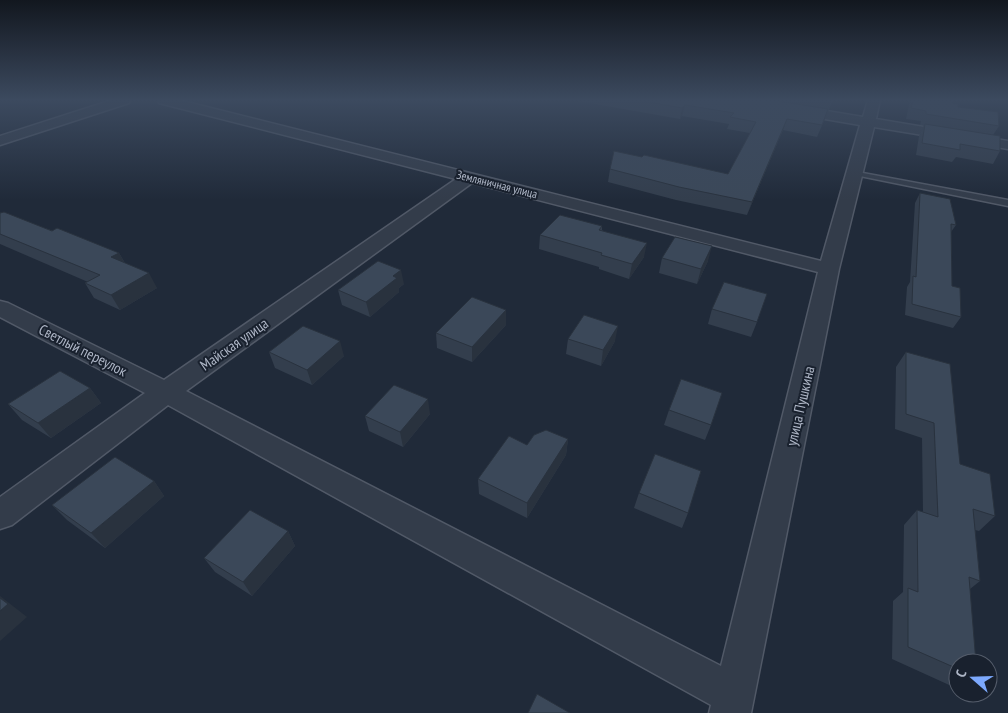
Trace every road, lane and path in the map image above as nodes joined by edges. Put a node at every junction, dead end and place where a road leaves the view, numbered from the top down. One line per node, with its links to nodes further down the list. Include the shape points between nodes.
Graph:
1 (23, 133): 5 (street)
2 (296, 133): 8 (street, Земляничная улица)
3 (865, 133): 7 (street, улица Пушкина)
4 (961, 133): 6 (street)
5 (0, 141)
6 (1008, 145)
7 (855, 173): 9 (lane); 10 (street, улица Пушкина)
8 (470, 177): 10 (street, Земляничная улица); 12 (street, Майская улица)
9 (1008, 203)
10 (829, 269): 14 (street, улица Пушкина)
11 (0, 308): 12 (street, Светлый переулок)
12 (166, 392): 13 (street, Майская улица); 14 (street, Светлый переулок)
13 (0, 514)
14 (732, 704)

